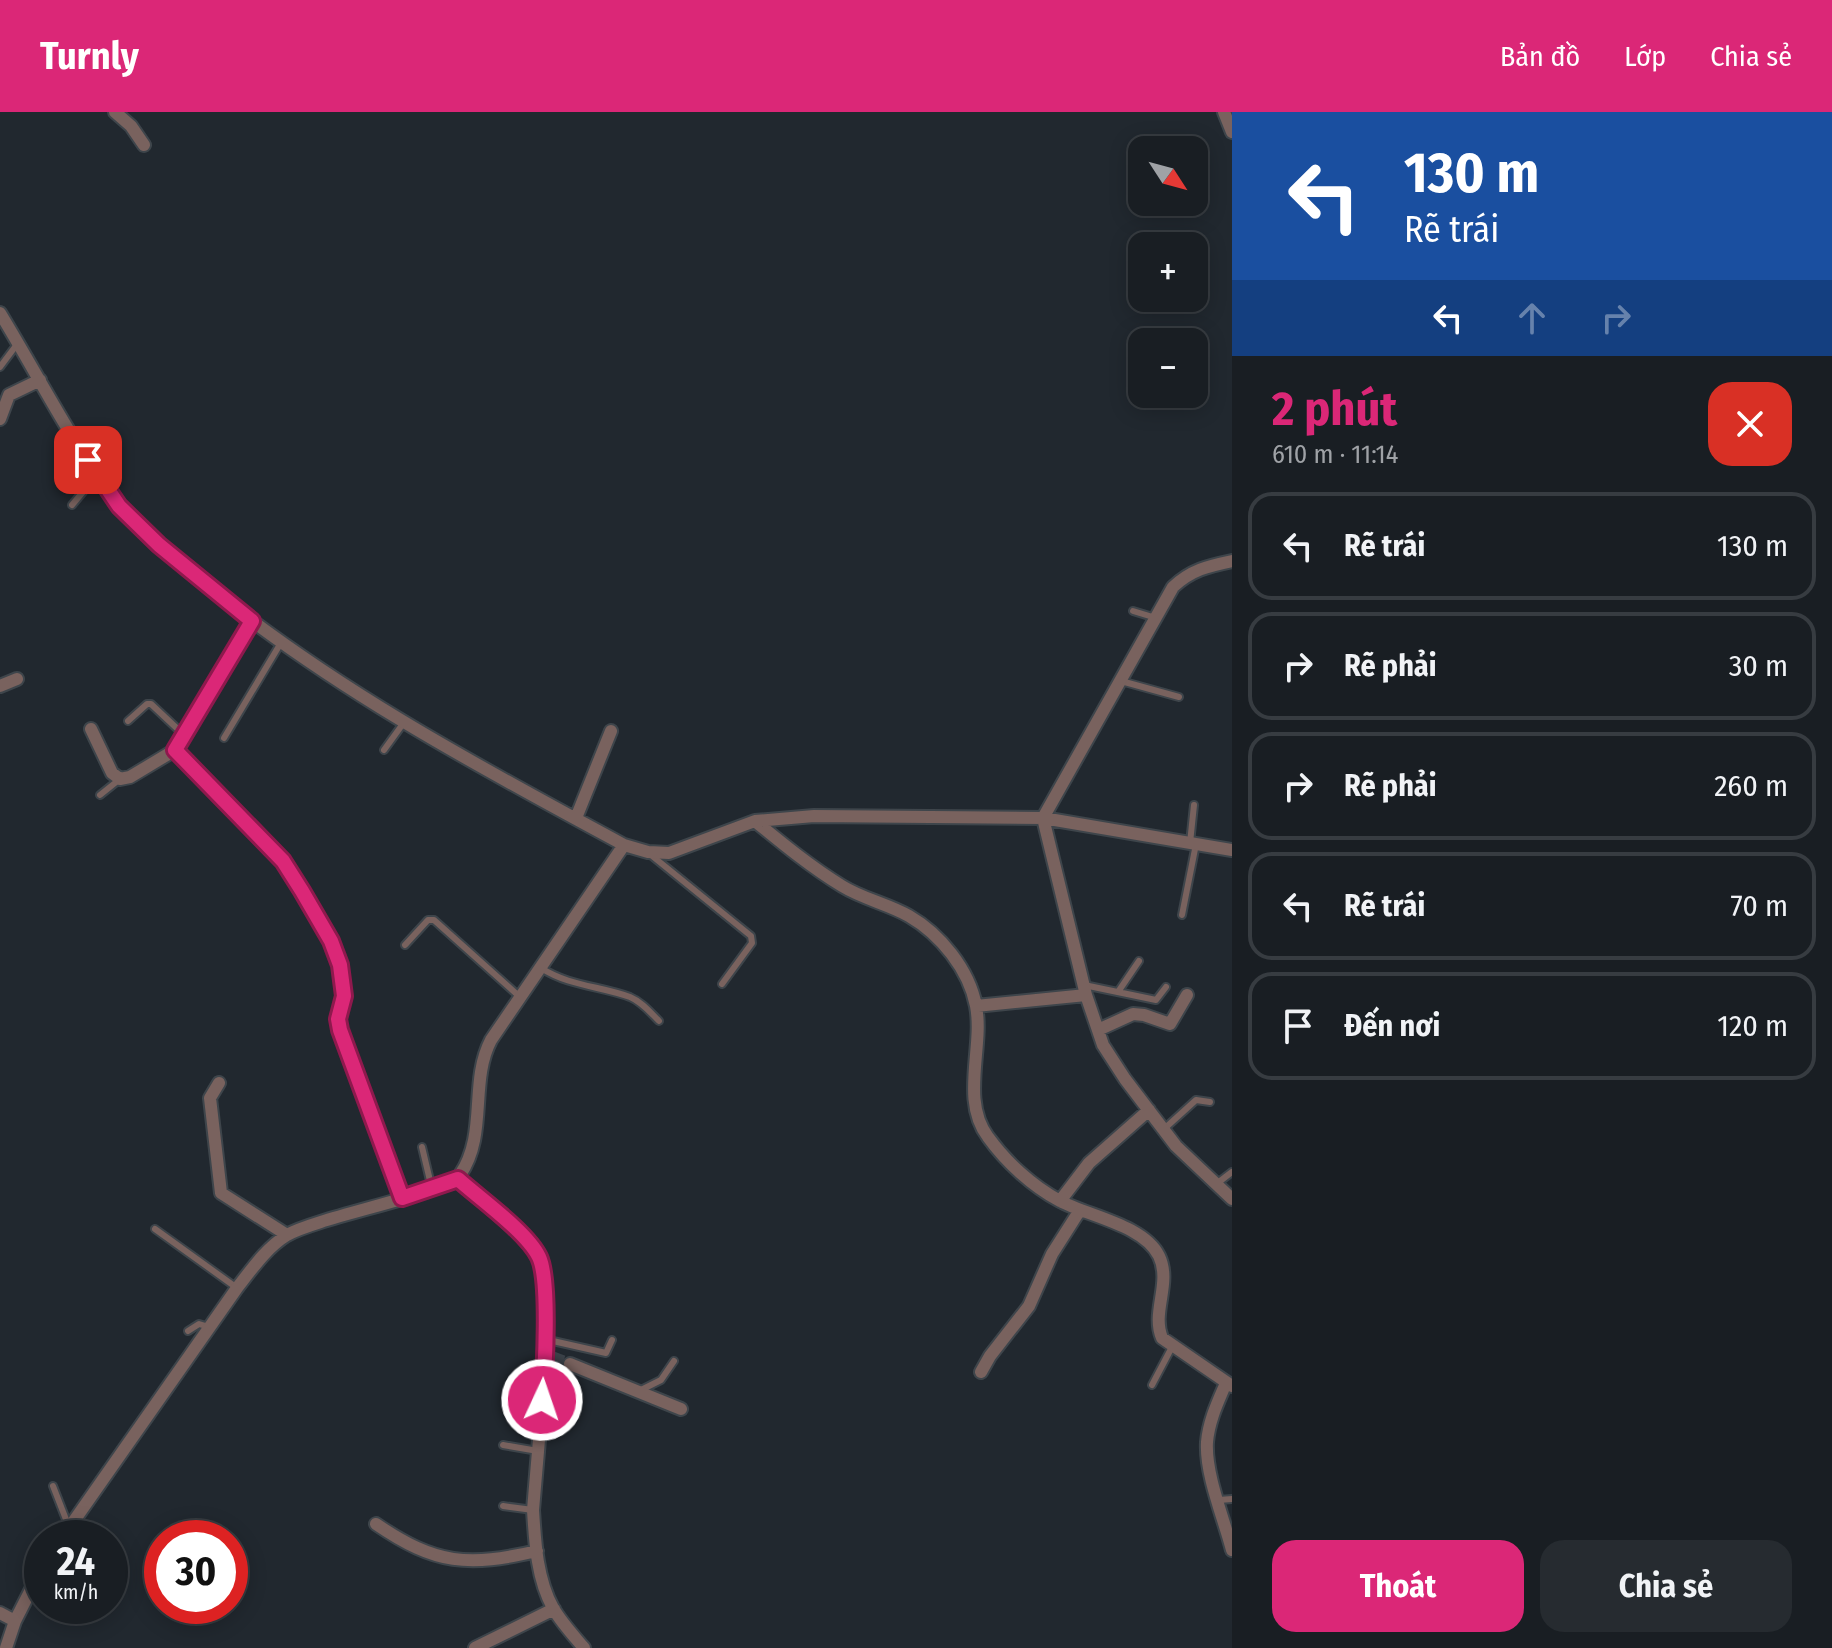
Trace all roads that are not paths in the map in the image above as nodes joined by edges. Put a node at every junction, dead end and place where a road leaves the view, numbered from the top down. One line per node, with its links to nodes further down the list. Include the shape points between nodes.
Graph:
1 (115, 112): 4 (street)
2 (1224, 112): 3 (street)
3 (1232, 132)
4 (144, 145)
5 (0, 313): 6 (street)
6 (18, 343): 7 (lane); 8 (street)
7 (0, 367)
8 (40, 380): 9 (street, via 9,395); 10 (street)
9 (0, 419)
10 (98, 474): 11 (lane); 15 (street, via 119,506 159,545)
11 (72, 505)
12 (1232, 561): 14 (street, via 1186,575)
13 (1133, 611): 14 (lane)
14 (1156, 618): 18 (street)
15 (252, 621): 16 (street); 25 (street)
16 (282, 641): 22 (street); 26 (lane)
17 (17, 679): 19 (street)
18 (1121, 681): 20 (lane); 33 (street)
19 (0, 686)
20 (1179, 697)
21 (128, 721): 25 (lane, via 151,704)
22 (405, 721): 28 (lane); 32 (street)
23 (91, 729): 29 (street)
24 (611, 731): 32 (street)
25 (184, 735): 27 (street)
26 (224, 738)
27 (175, 750): 29 (street); 61 (street, via 283,861 331,941 343,983 340,1030)
28 (384, 750)
29 (120, 779): 30 (lane)
30 (100, 795)
31 (1194, 805): 35 (lane)
32 (576, 818): 36 (street)
33 (1043, 818): 34 (street, via 814,816); 35 (street); 45 (street)
34 (755, 821): 38 (street, via 690,847); 49 (street, via 846,889 929,930 952,953)
35 (1193, 843): 37 (street); 39 (lane)
36 (624, 845): 38 (street); 42 (street)
37 (1232, 850)
38 (648, 852): 43 (lane, via 751,936 752,943)
39 (1182, 915)
40 (405, 945): 48 (lane, via 434,920)
41 (1139, 961): 46 (lane)
42 (540, 968): 48 (street); 50 (lane, via 576,985 632,998)
43 (722, 984)
44 (1166, 987): 46 (lane, via 1156,1000)
45 (1085, 990): 46 (lane); 49 (street); 51 (street)
46 (1118, 992)
47 (1187, 995): 51 (street, via 1170,1024 1133,1014)
48 (520, 997): 58 (street, via 481,1059 475,1135)
49 (976, 1006): 63 (street, via 974,1084 986,1135 1034,1185)
50 (659, 1021)
51 (1098, 1030): 54 (street)
52 (219, 1083): 66 (street, via 210,1098 221,1193)
53 (1210, 1102): 55 (lane, via 1196,1100)
54 (1149, 1110): 55 (street); 63 (street, via 1089,1163)
55 (1164, 1129): 59 (street)
56 (422, 1147): 60 (lane)
57 (1232, 1172): 59 (lane)
58 (458, 1179): 60 (street); 70 (street, via 538,1256 544,1277)
59 (1215, 1185): 62 (street)
60 (432, 1189): 61 (street)
61 (402, 1198): 66 (street)
62 (1232, 1199)
63 (1060, 1201): 64 (street)
64 (1080, 1210): 72 (street, via 1139,1235 1157,1251 1164,1267 1159,1331); 75 (street, via 1052,1254 1029,1306)
65 (155, 1229): 67 (lane)
66 (287, 1235): 67 (street)
67 (237, 1288): 68 (street)
68 (209, 1327): 69 (lane, via 199,1324); 89 (street)
69 (188, 1331)
70 (544, 1339): 71 (lane, via 606,1353); 81 (street, via 548,1356)
71 (612, 1340)
72 (1172, 1347): 76 (street); 77 (lane)
73 (674, 1361): 78 (lane, via 661,1380)
74 (570, 1364): 78 (street)
75 (981, 1372)
76 (1229, 1384): 85 (street, via 1214,1410 1207,1444 1209,1464)
77 (1152, 1385)
78 (638, 1391): 80 (street)
79 (575, 1393): 81 (lane, via 569,1418)
80 (681, 1409)
81 (541, 1419): 83 (street)
82 (503, 1445): 83 (lane)
83 (538, 1451): 87 (street)
84 (53, 1486): 88 (lane)
85 (1225, 1500): 91 (street)
86 (503, 1506): 87 (lane)
87 (533, 1510): 92 (street)
88 (63, 1520)
89 (74, 1520)
90 (376, 1524): 92 (street, via 402,1542 447,1559 497,1560)
91 (1232, 1550)
92 (537, 1551): 94 (street)
93 (24, 1603): 96 (street)
94 (554, 1609): 98 (street); 99 (street)
95 (0, 1613): 96 (street)
96 (15, 1621): 97 (street)
97 (6, 1648)
98 (475, 1648)
99 (584, 1648)

